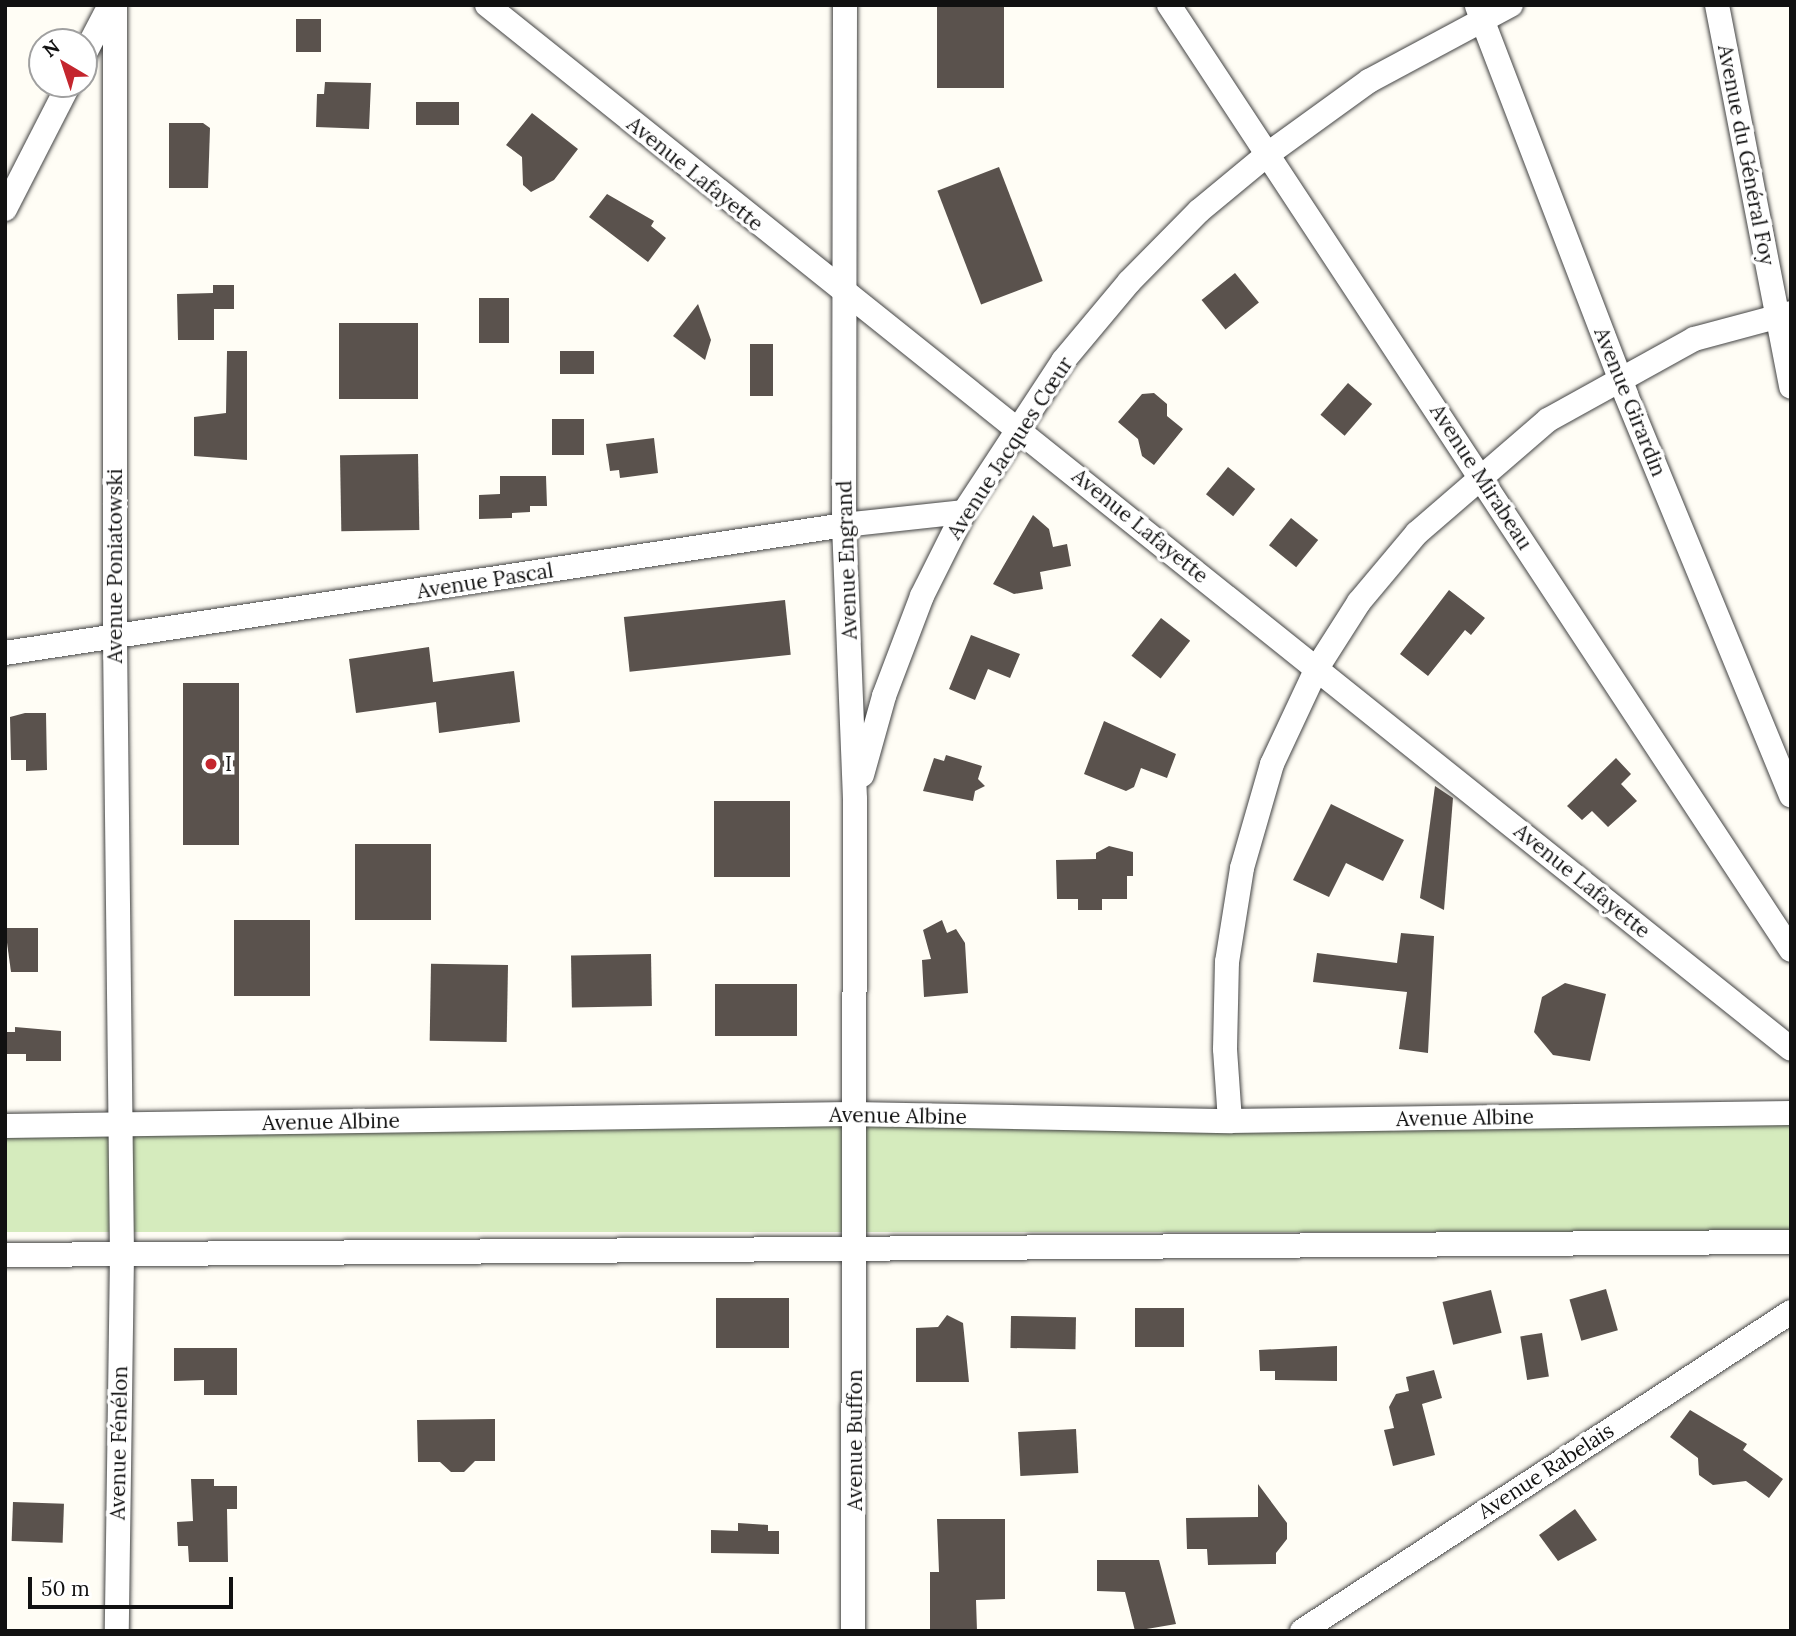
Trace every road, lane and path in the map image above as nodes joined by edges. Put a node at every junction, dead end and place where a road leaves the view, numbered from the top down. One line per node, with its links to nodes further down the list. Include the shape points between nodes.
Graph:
1 (110, 5): 9 (street)
2 (115, 5): 21 (street, Avenue Poniatowski)
3 (487, 5): 13 (street, Avenue Lafayette)
4 (845, 5): 13 (street, Avenue Engrand)
5 (1169, 5): 11 (street, Avenue Mirabeau)
6 (1511, 5): 8 (street, Avenue Jacques Cœur)
7 (1717, 5): 14 (street, Avenue du Général Foy)
8 (1479, 12): 11 (street, Avenue Jacques Cœur, via 1369,81); 15 (street, Avenue Girardin)
9 (98, 28)
10 (62, 98): 12 (street)
11 (1268, 154): 17 (street, Avenue Jacques Cœur, via 1199,211 1129,282 1063,361); 18 (street, Avenue Mirabeau)
12 (5, 209)
13 (844, 295): 17 (street, Avenue Lafayette); 20 (street, Avenue Engrand)
14 (1784, 314): 15 (street, via 1694,339); 16 (street, Avenue du Général Foy)
15 (1619, 376): 18 (street, via 1548,420); 24 (street, Avenue Girardin)
16 (1791, 387)
17 (1017, 428): 19 (street, Avenue Jacques Cœur); 23 (street, Avenue Lafayette)
18 (1480, 475): 23 (street, via 1417,533 1359,602); 26 (street, Avenue Mirabeau)
19 (964, 512): 20 (street, Avenue Pascal); 25 (street, Avenue Jacques Cœur, via 922,596 888,683)
20 (844, 525): 21 (street, Avenue Pascal); 25 (street, Avenue Engrand)
21 (115, 639): 22 (street, Avenue Pascal); 32 (street, Avenue Poniatowski)
22 (5, 653)
23 (1317, 668): 27 (street, Avenue Lafayette); 30 (street, via 1272,764 1242,868 1227,962 1224,1049)
24 (1791, 795)
25 (855, 799): 29 (street, Avenue Engrand)
26 (1791, 950)
27 (1791, 1049)
28 (1791, 1113): 30 (street, Avenue Albine)
29 (852, 1114): 30 (street, Avenue Albine); 32 (street, Avenue Albine); 34 (street, Avenue Buffon)
30 (1230, 1121)
31 (5, 1126): 32 (street, Avenue Albine)
32 (121, 1126): 36 (street, Avenue Poniatowski)
33 (1791, 1242): 34 (street)
34 (856, 1248): 36 (street); 39 (street, Avenue Buffon)
35 (5, 1255): 36 (street)
36 (122, 1255): 38 (street, Avenue Fénélon)
37 (1791, 1312): 40 (street, Avenue Rabelais)
38 (117, 1631)
39 (853, 1631)
40 (1302, 1631)

